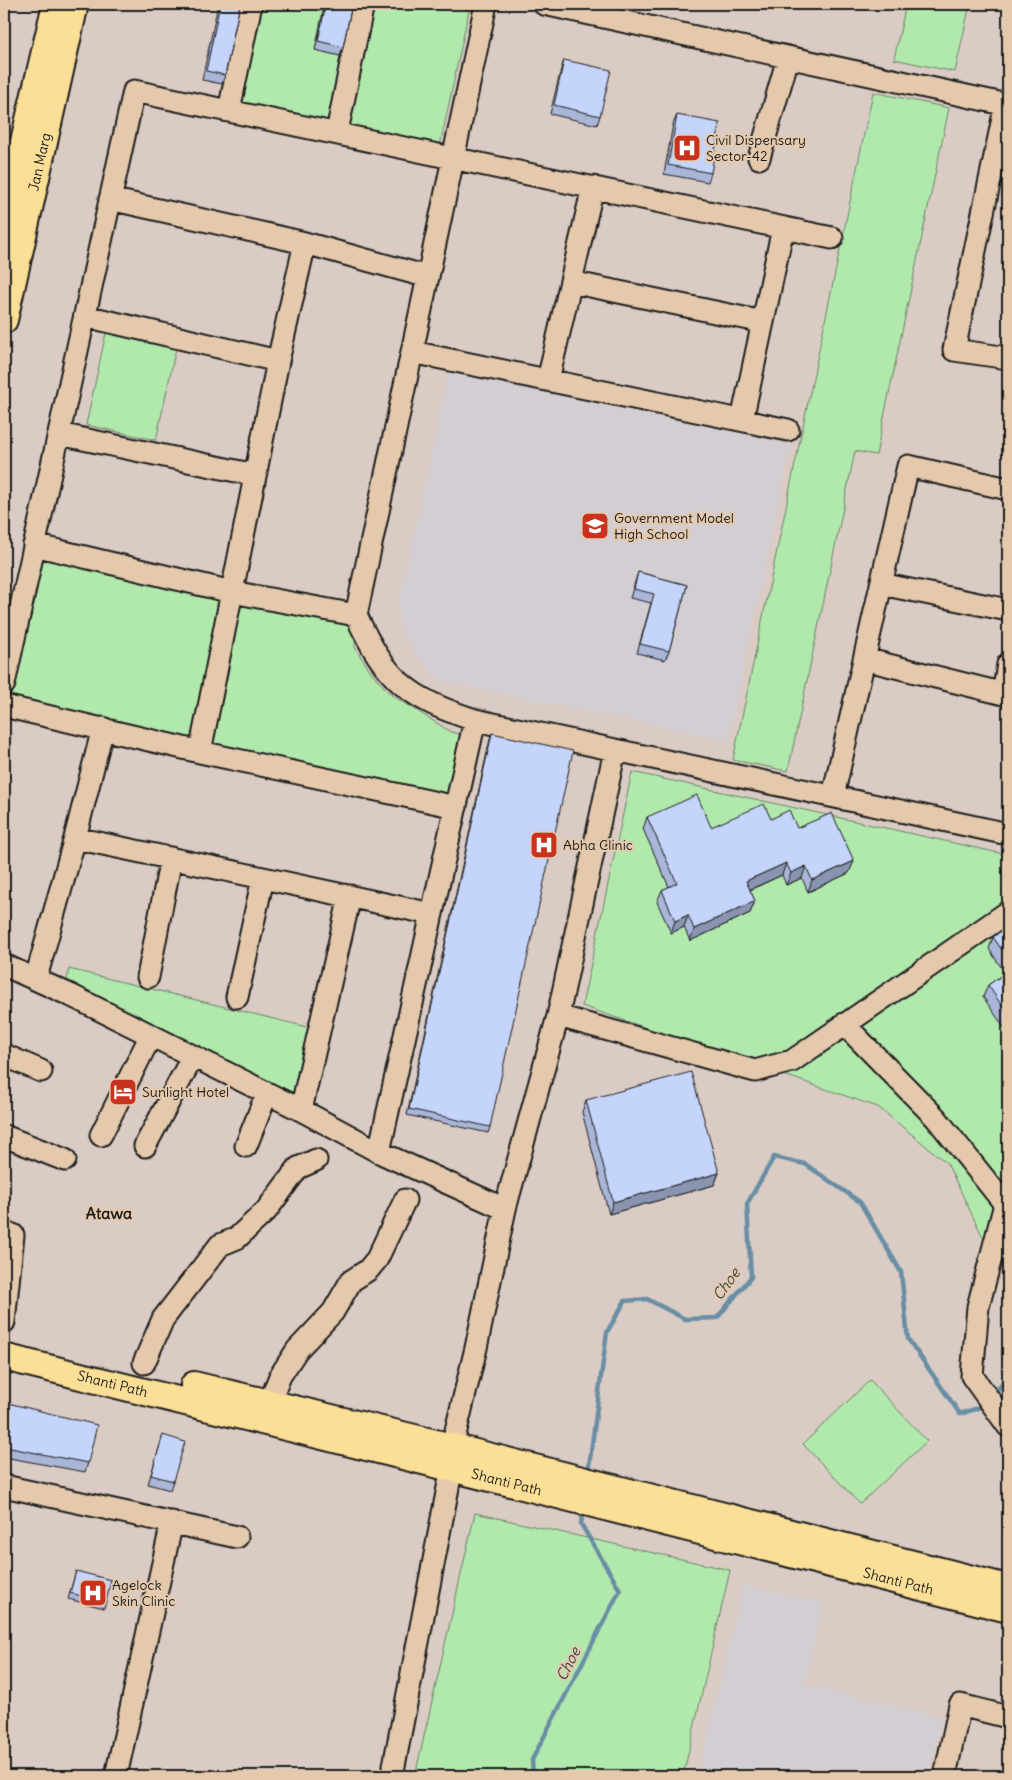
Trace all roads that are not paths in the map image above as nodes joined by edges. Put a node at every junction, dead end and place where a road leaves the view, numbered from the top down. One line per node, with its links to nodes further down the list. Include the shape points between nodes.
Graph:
1 (56, 4): 15 (main road, Jan Marg)
2 (75, 4): 22 (main road, Jan Marg)
3 (251, 4): 9 (street)
4 (363, 4): 10 (street)
5 (486, 4): 11 (street)
6 (544, 4): 7 (street)
7 (788, 58): 8 (street); 12 (street)
8 (1007, 104): 25 (street, via 954,350)
9 (229, 111): 10 (street); 14 (street, via 134,91)
10 (337, 132): 11 (street)
11 (453, 158): 13 (street); 19 (street)
12 (759, 158)
13 (593, 187): 16 (street); 20 (street)
14 (110, 199): 18 (street); 21 (street)
15 (4, 227)
16 (783, 228): 17 (street); 23 (street)
17 (832, 238)
18 (305, 243): 19 (street); 26 (street)
19 (428, 277): 24 (street)
20 (571, 282): 23 (street); 27 (street)
21 (85, 316): 26 (street); 30 (street)
22 (4, 320)
23 (763, 322): 28 (street)
24 (412, 352): 27 (street); 37 (street)
25 (1008, 358)
26 (278, 361): 31 (street)
27 (548, 380): 28 (street)
28 (742, 420): 29 (street)
29 (788, 430)
30 (59, 434): 31 (street); 33 (street)
31 (255, 475): 35 (street)
32 (1008, 489): 34 (street, via 908,466)
33 (34, 545): 35 (street); 40 (street)
34 (881, 584): 36 (street); 38 (street)
35 (232, 592): 37 (street); 46 (street)
36 (1008, 610)
37 (356, 615): 43 (street, via 373,652 393,677 421,700)
38 (864, 659): 41 (street); 47 (street)
39 (1008, 664): 41 (street)
40 (4, 684)
41 (1006, 694)
42 (4, 706): 44 (street)
43 (475, 720): 45 (street); 48 (street)
44 (103, 728): 46 (street); 50 (street)
45 (615, 750): 47 (street); 60 (street)
46 (200, 752): 48 (street)
47 (833, 796): 49 (street)
48 (456, 807): 55 (street)
49 (1008, 834)
50 (75, 838): 51 (street); 57 (street)
51 (171, 858): 52 (street); 58 (street)
52 (263, 878): 53 (street); 59 (street)
53 (350, 896): 55 (street); 67 (street)
54 (1008, 912): 61 (street)
55 (432, 914): 72 (street)
56 (4, 965): 57 (street)
57 (36, 978): 62 (street)
58 (148, 978)
59 (237, 997)
60 (558, 1016): 61 (street, via 755,1071 792,1061); 77 (street)
61 (844, 1024): 76 (street, via 936,1118)
62 (151, 1035): 64 (street); 68 (street)
63 (4, 1055): 65 (street)
64 (193, 1056): 66 (street); 70 (street)
65 (41, 1071)
66 (268, 1093): 67 (street); 71 (street)
67 (301, 1110): 72 (street)
68 (101, 1135)
69 (4, 1136): 73 (street)
70 (145, 1146)
71 (246, 1146)
72 (379, 1152): 77 (street)
73 (65, 1160)
74 (316, 1160): 82 (street, via 298,1168 266,1211 237,1238 220,1245 163,1319)
75 (405, 1200): 83 (street, via 377,1259 368,1270 351,1281 333,1312 297,1350)
76 (1007, 1206): 84 (street, via 978,1307 972,1376)
77 (505, 1209): 85 (street)
78 (13, 1235): 79 (street)
79 (4, 1322)
80 (4, 1340): 85 (main road, Shanti Path)
81 (4, 1358): 85 (main road, Shanti Path)
82 (144, 1364)
83 (273, 1394)
84 (1008, 1426)
85 (452, 1457): 87 (main road, Shanti Path); 94 (street)
86 (4, 1486): 88 (street)
87 (648, 1508): 90 (main road, Shanti Path); 91 (main road, Shanti Path)
88 (172, 1522): 89 (street); 93 (street)
89 (237, 1536)
90 (1008, 1588)
91 (1008, 1609)
92 (1008, 1717): 95 (street, via 960,1705)
93 (116, 1776)
94 (392, 1776)
95 (945, 1776)

